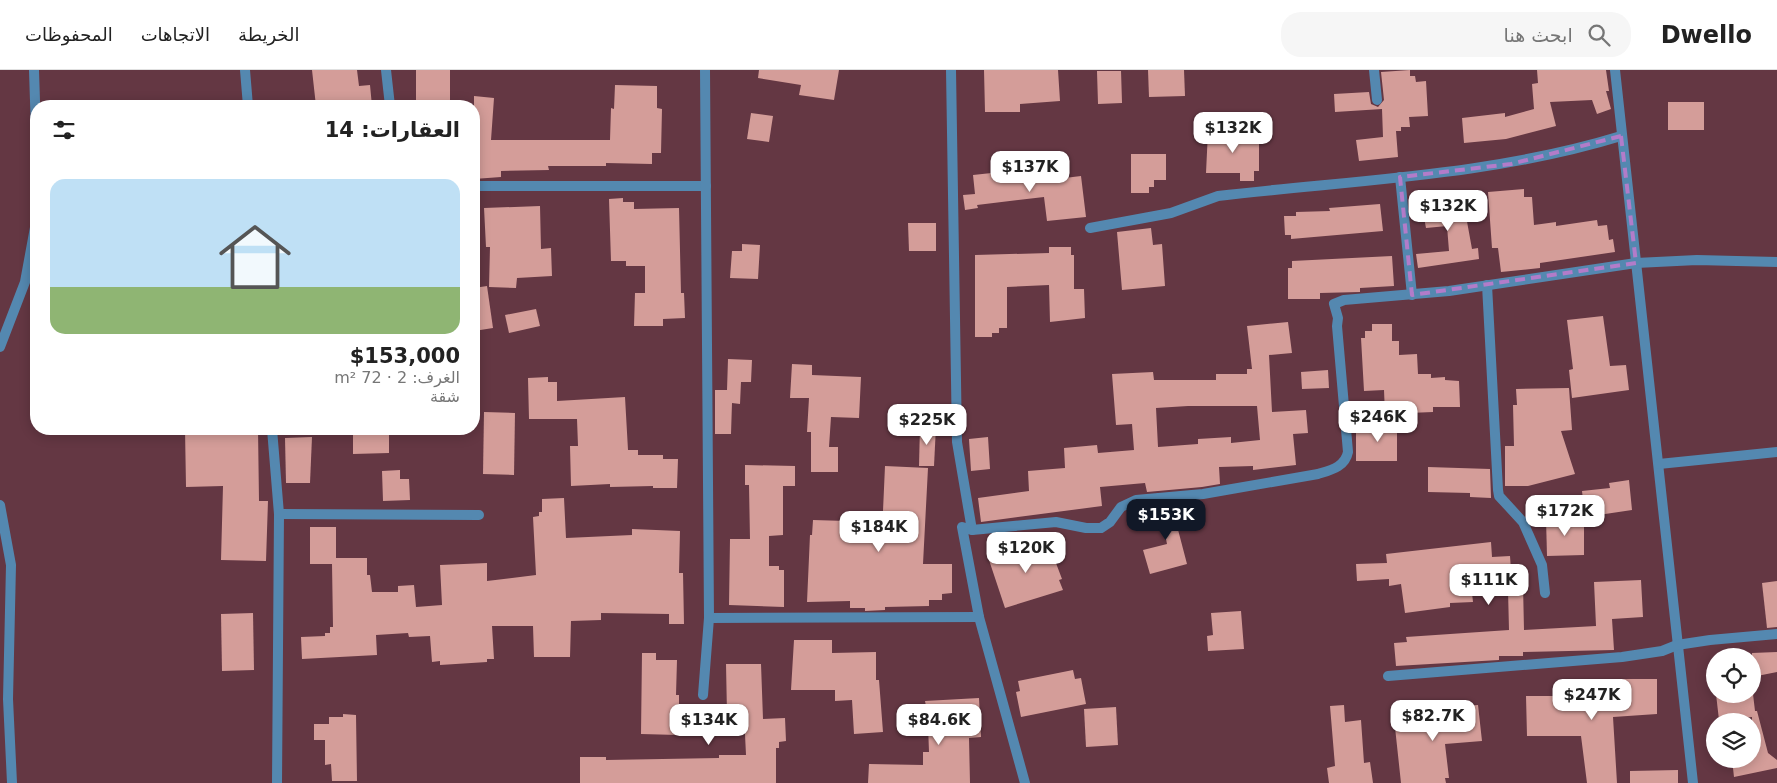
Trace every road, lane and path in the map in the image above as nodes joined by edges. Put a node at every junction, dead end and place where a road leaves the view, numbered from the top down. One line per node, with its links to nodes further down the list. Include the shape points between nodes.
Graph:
1 (34, 70): 8 (street)
2 (245, 70): 9 (street)
3 (386, 70): 10 (street)
4 (705, 70): 15 (street)
5 (951, 70): 29 (street, via 957,442)
6 (1374, 70): 11 (street)
7 (1615, 70): 12 (street)
8 (35, 100)
9 (248, 100)
10 (389, 100)
11 (1377, 100)
12 (1621, 136): 13 (street, via 1511,164); 19 (street)
13 (1400, 177): 16 (street, via 1218,196 1171,213); 21 (street)
14 (480, 186): 15 (street)
15 (706, 186): 32 (street)
16 (1090, 228)
17 (30, 255): 22 (street, via 25,282)
18 (1777, 262): 19 (street, via 1697,260)
19 (1636, 263): 20 (street); 25 (street)
20 (1487, 285): 21 (street); 30 (street, via 1498,490 1523,522 1542,565)
21 (1412, 295): 29 (street, via 1344,300 1334,304 1338,318 1348,452 1346,459 1334,469 1203,494 1136,500 1121,507 1101,528 1056,522)
22 (0, 347)
23 (272, 435): 27 (street)
24 (1777, 452): 25 (street)
25 (1659, 464): 35 (street)
26 (0, 505): 33 (street, via 11,565)
27 (279, 514): 28 (street); 39 (street)
28 (480, 514)
29 (972, 530): 31 (street, via 962,527)
30 (1545, 593)
31 (979, 617): 32 (street); 40 (street)
32 (709, 618): 37 (street)
33 (5, 623): 38 (street)
34 (1777, 634): 35 (street)
35 (1677, 645): 36 (street, via 1662,651 1622,657); 41 (street)
36 (1388, 676)
37 (703, 695)
38 (12, 783)
39 (277, 783)
40 (1024, 783)
41 (1693, 783)

